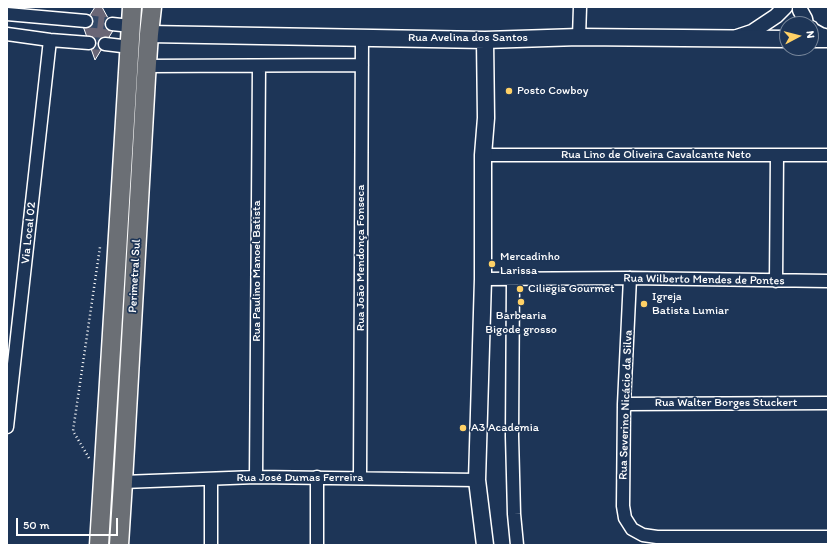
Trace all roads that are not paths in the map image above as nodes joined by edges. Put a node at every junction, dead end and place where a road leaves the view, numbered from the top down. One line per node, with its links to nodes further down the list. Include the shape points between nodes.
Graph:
1 (132, 7): 9 (main road, Perimetral Sul)
2 (152, 7): 11 (main road, Perimetral Sul)
3 (580, 7): 12 (street)
4 (7, 14): 6 (street)
5 (796, 14): 15 (street); 17 (street, via 812,30)
6 (86, 21)
7 (779, 21): 13 (street, via 774,23 773,29 775,36)
8 (112, 24): 9 (street)
9 (131, 26): 22 (main road, Perimetral Sul)
10 (7, 34): 18 (street)
11 (149, 34): 14 (main road, Rua Avelina dos Santos); 24 (main road, Perimetral Sul)
12 (579, 37): 15 (main road, Rua Avelina dos Santos); 19 (main road, Rua Avelina dos Santos)
13 (779, 37)
14 (362, 38): 19 (main road, Rua Avelina dos Santos); 23 (street, Rua João Mendonça Fonseca)
15 (733, 38): 16 (main road, Rua Avelina dos Santos)
16 (779, 38)
17 (828, 38)
18 (50, 40): 20 (street); 36 (street, Via Local 02)
19 (485, 40): 26 (main road, via 486,118)
20 (89, 43)
21 (105, 44): 22 (street)
22 (130, 47): 44 (main road, Perimetral Sul)
23 (362, 65): 25 (street); 39 (street, Rua João Mendonça Fonseca)
24 (147, 66): 25 (street); 42 (main road, Perimetral Sul)
25 (259, 66): 37 (street, Rua Paulino Manoel Batista)
26 (483, 155): 27 (street, Rua Lino de Oliveira Cavalcante Neto); 30 (main road)
27 (777, 155): 28 (street, Rua Lino de Oliveira Cavalcante Neto); 32 (street)
28 (828, 155)
29 (630, 278): 31 (street, Rua Wilberto Mendes de Pontes); 32 (street, Rua Wilberto Mendes de Pontes); 35 (street, Rua Severino Nicácio da Silva)
30 (483, 279): 31 (street, Rua Wilberto Mendes de Pontes); 41 (main road)
31 (513, 280): 49 (street, via 512,436)
32 (776, 281): 33 (street, Rua Wilberto Mendes de Pontes)
33 (828, 281)
34 (828, 403): 35 (street, Rua Walter Borges Stuckert)
35 (624, 404): 43 (street, Rua Severino Nicácio da Silva, via 623,506 625,518 632,529 643,535 657,537)
36 (7, 427)
37 (256, 477): 38 (street, Rua José Dumas Ferreira); 40 (street, Rua José Dumas Ferreira)
38 (317, 477): 39 (street, Rua José Dumas Ferreira); 47 (street)
39 (360, 478): 41 (street, Rua José Dumas Ferreira)
40 (211, 479): 42 (street, Rua José Dumas Ferreira); 46 (street)
41 (477, 480): 48 (main road)
42 (123, 482): 45 (main road, Perimetral Sul)
43 (828, 537)
44 (99, 545)
45 (119, 545)
46 (211, 545)
47 (317, 545)
48 (486, 545)
49 (517, 545)

